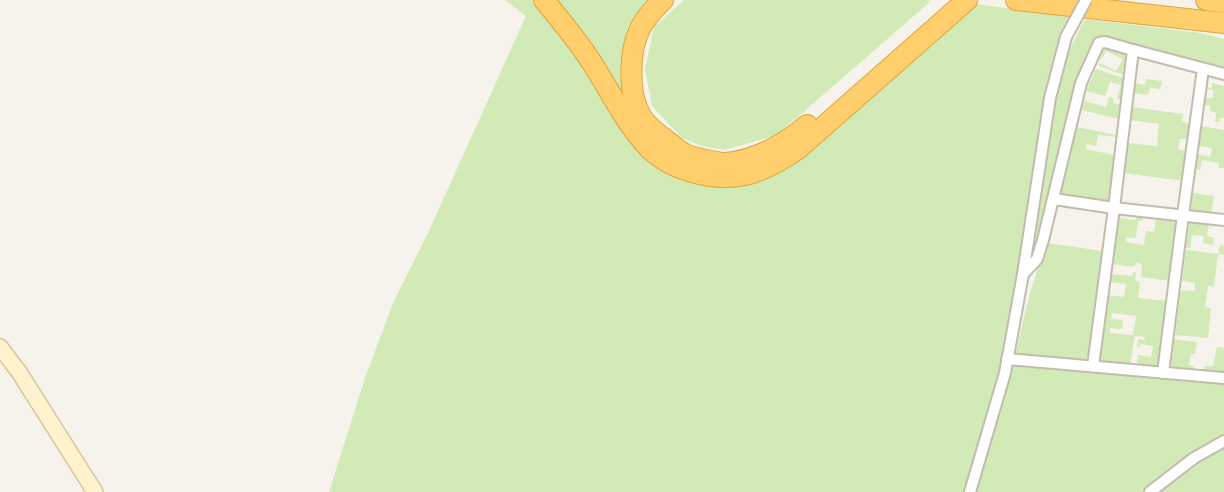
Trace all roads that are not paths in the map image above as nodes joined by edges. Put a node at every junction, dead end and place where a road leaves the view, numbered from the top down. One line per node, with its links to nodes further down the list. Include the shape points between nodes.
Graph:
1 (544, 0): 10 (highway, via 648,147 672,164 697,174 722,177 744,176 774,165 798,149)
2 (663, 0): 10 (highway, via 640,29 633,48 633,95 640,115 684,154 722,163 765,152 795,136)
3 (947, 0): 10 (highway)
4 (967, 0): 10 (highway)
5 (1016, 0): 8 (highway)
6 (1206, 0): 7 (highway)
7 (1224, 3)
8 (1094, 5): 9 (highway); 11 (highway, via 1117,16); 19 (street, bridge, via 1066,36 1050,98)
9 (1224, 23)
10 (930, 24)
11 (1224, 33)
12 (1133, 50): 13 (street); 15 (street, via 1099,43 1081,83); 16 (street)
13 (1203, 69): 14 (street); 17 (street)
14 (1224, 74)
15 (1054, 199): 16 (street); 19 (street, via 1037,259)
16 (1114, 208): 17 (street); 22 (street)
17 (1183, 214): 18 (street); 23 (street)
18 (1224, 220)
19 (1023, 274): 21 (street)
20 (0, 347): 26 (street)
21 (1007, 358): 22 (street); 27 (street)
22 (1093, 366): 23 (street)
23 (1163, 372): 24 (street)
24 (1224, 378)
25 (1224, 441): 28 (street, via 1194,458)
26 (95, 492)
27 (970, 492)
28 (1150, 492)

